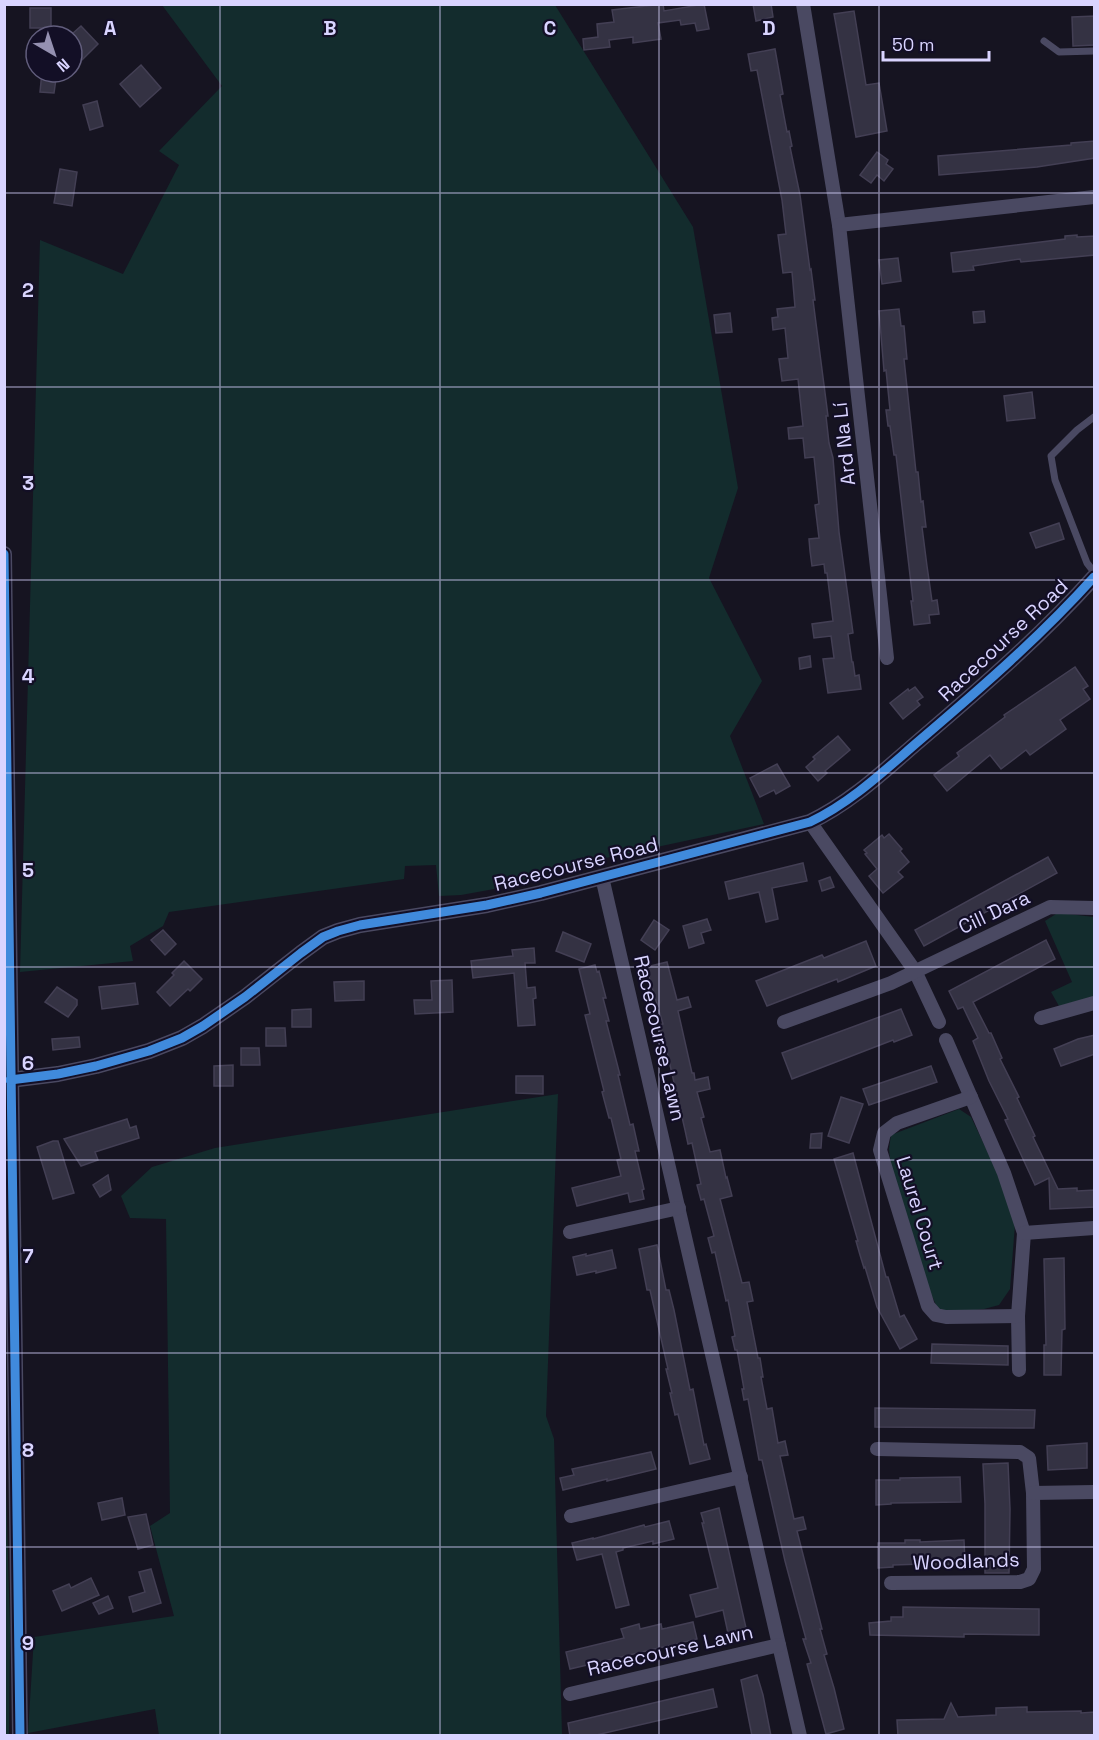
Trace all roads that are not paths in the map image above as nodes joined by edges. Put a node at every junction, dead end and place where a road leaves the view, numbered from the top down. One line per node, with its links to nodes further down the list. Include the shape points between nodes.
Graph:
1 (803, 4): 5 (street, Ard Na Lí)
2 (1044, 41): 3 (lane, via 1059,52)
3 (1095, 51)
4 (1095, 197): 5 (street)
5 (839, 225): 9 (street, Ard Na Lí)
6 (1095, 417): 8 (lane, via 1051,456 1055,480)
7 (4, 554): 18 (street)
8 (1095, 575): 10 (street, Racecourse Road, via 1016,657 947,717 845,802)
9 (887, 658)
10 (810, 822): 11 (street, Racecourse Road); 13 (street)
11 (602, 877): 20 (street, Racecourse Road, via 487,905 338,931 323,937 245,997 182,1038 149,1052 96,1066); 22 (street, Racecourse Lawn)
12 (1095, 908): 13 (street, Cill Dara, via 1050,907)
13 (915, 971): 16 (street); 17 (street)
14 (1095, 1003): 15 (street)
15 (1041, 1018)
16 (784, 1022)
17 (939, 1022)
18 (7, 1038): 20 (street)
19 (946, 1040): 21 (street)
20 (10, 1080): 36 (street)
21 (971, 1096): 25 (street); 26 (street, Laurel Court, via 897,1123 884,1132 880,1150 928,1306 936,1315 946,1317)
22 (679, 1208): 24 (street); 29 (street, Racecourse Lawn)
23 (1095, 1228): 25 (street)
24 (570, 1232)
25 (1024, 1233): 26 (street)
26 (1018, 1316): 27 (street)
27 (1019, 1370)
28 (877, 1449): 31 (street, Woodlands, via 1020,1452 1029,1458)
29 (741, 1477): 32 (street); 34 (street, Racecourse Lawn)
30 (1095, 1492): 31 (street)
31 (1034, 1493): 33 (street, Woodlands, via 1034,1569 1029,1579)
32 (571, 1516)
33 (891, 1583)
34 (779, 1645): 35 (street, Racecourse Lawn); 37 (street, Racecourse Lawn)
35 (570, 1694)
36 (20, 1736)
37 (800, 1736)

